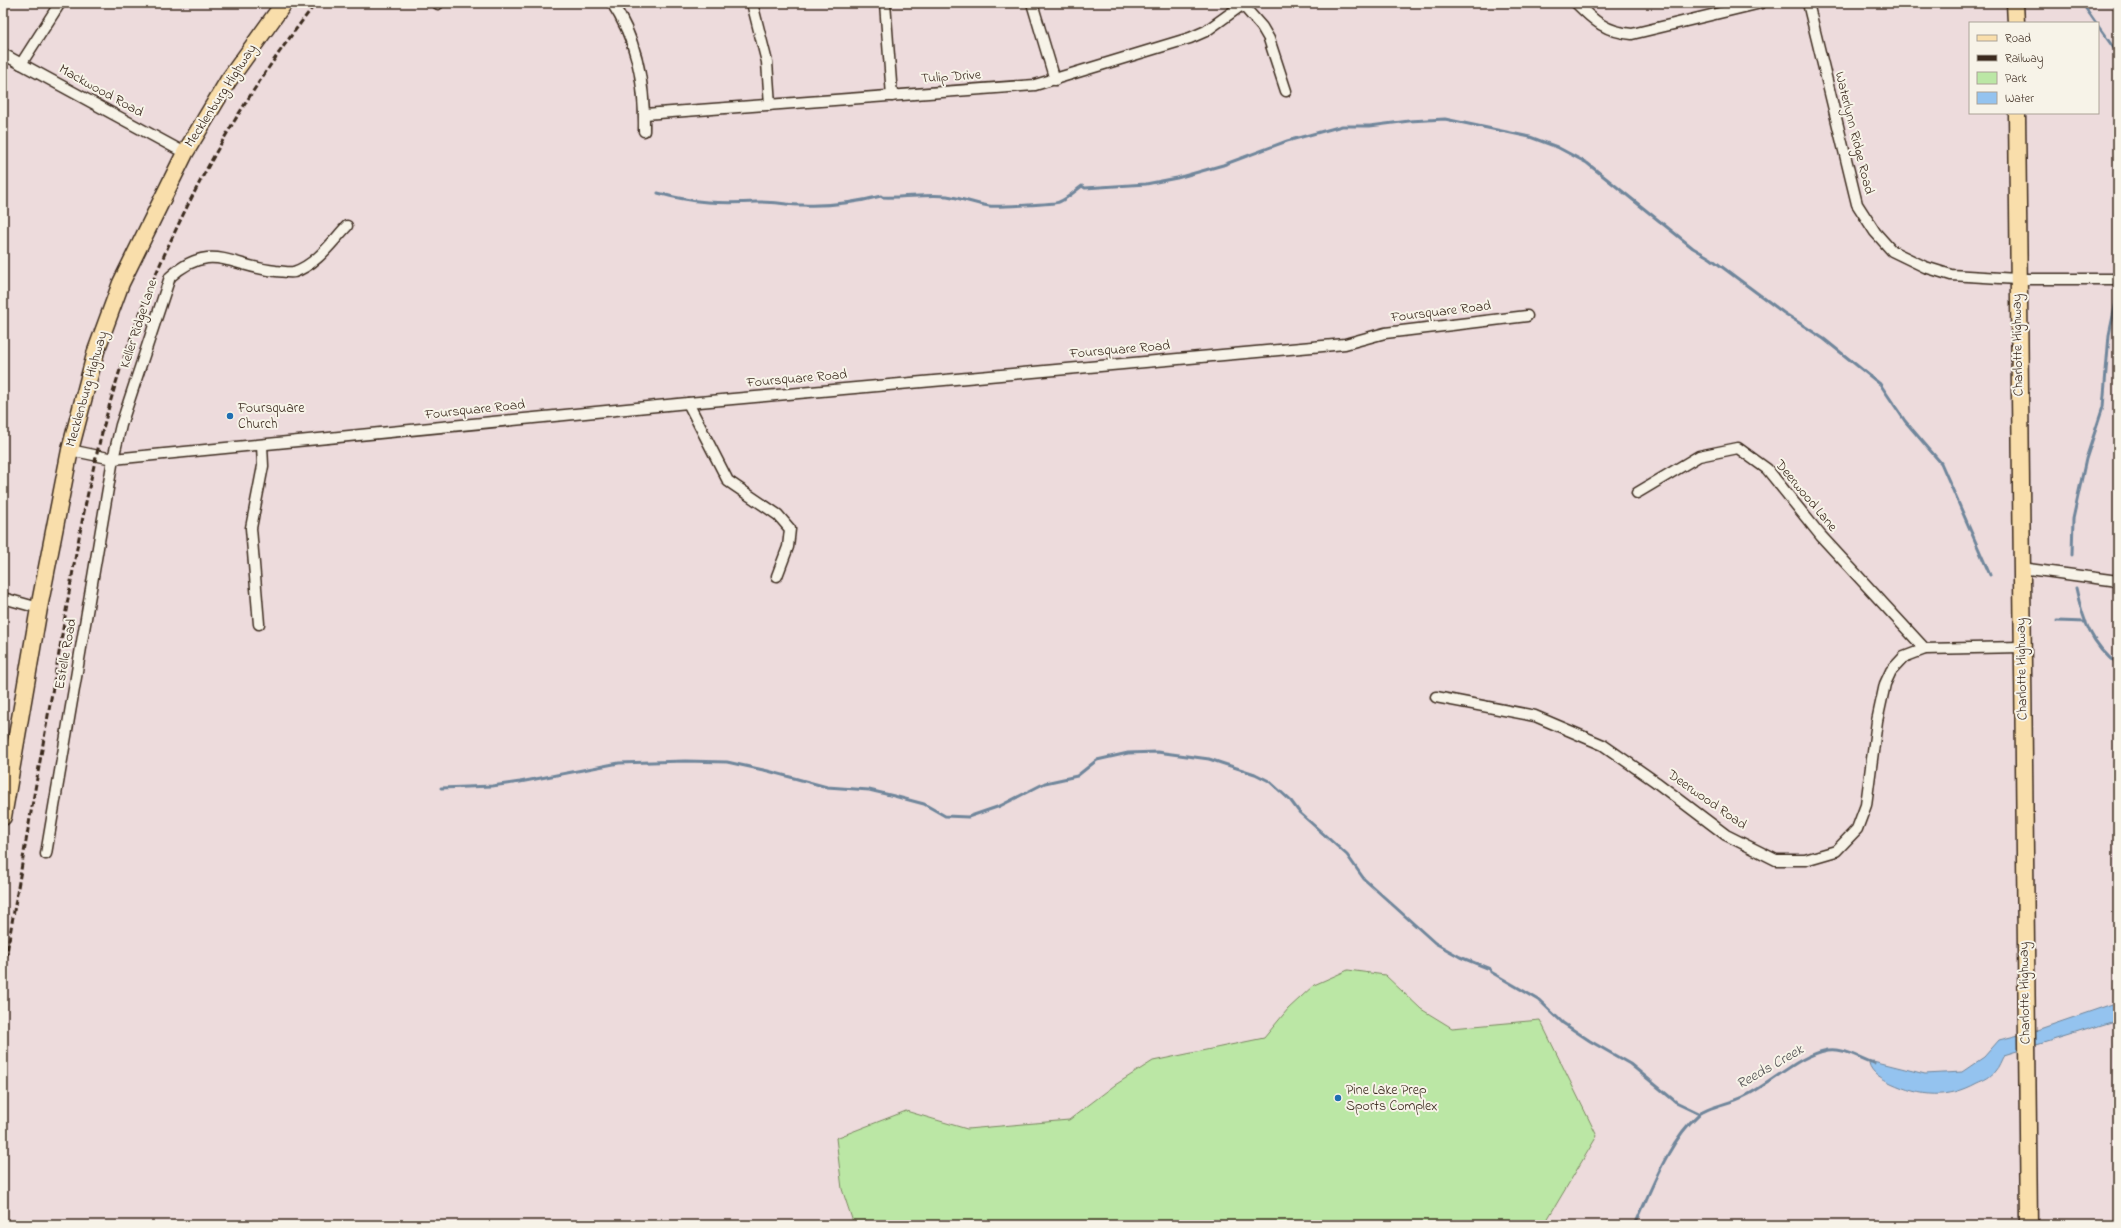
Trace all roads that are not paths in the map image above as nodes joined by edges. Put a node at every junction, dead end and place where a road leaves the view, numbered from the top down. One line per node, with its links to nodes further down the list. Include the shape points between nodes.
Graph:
1 (60, 3): 14 (street)
2 (284, 3): 22 (main road, Mecklenburg Highway, via 228,81)
3 (612, 3): 19 (street, via 624,20 632,41 639,66)
4 (752, 3): 18 (street, via 766,62)
5 (885, 3): 17 (street)
6 (1032, 3): 15 (street)
7 (1576, 3): 8 (street, via 1602,26 1617,33 1632,34)
8 (1761, 3)
9 (1808, 3): 24 (street, Waterlynn Ridge Road, via 1857,204 1875,232 1892,251 1925,267 1951,275)
10 (2015, 3): 12 (main road)
11 (1242, 4): 15 (street, Tulip Drive, via 1206,31 1190,38); 16 (street, via 1269,39)
12 (2016, 22)
13 (3, 54): 14 (street, Mackwood Road)
14 (21, 64): 22 (street, Mackwood Road)
15 (1055, 80): 17 (street, Tulip Drive, via 1035,85)
16 (1286, 91)
17 (892, 96): 18 (street, Tulip Drive)
18 (770, 104): 19 (street, Tulip Drive)
19 (645, 114): 21 (street)
20 (2017, 114): 24 (main road, Charlotte Highway)
21 (644, 131)
22 (185, 154): 29 (main road, Mecklenburg Highway, via 121,283 96,351)
23 (347, 226): 30 (street, Keller Ridge Lane, via 314,261 292,272 271,271 214,257 198,259 181,266 170,277 123,418)
24 (2017, 279): 25 (street, Waterlynn Ridge Road); 32 (main road, Charlotte Highway)
25 (2118, 279)
26 (1527, 316): 27 (street, Foursquare Road, via 1385,333 1345,344)
27 (688, 403): 28 (street, Foursquare Road); 33 (street, via 728,481 778,515 790,529 788,547)
28 (262, 445): 30 (street, Foursquare Road); 37 (street, via 263,466 251,528)
29 (70, 450): 30 (street, Foursquare Road); 36 (main road, Mecklenburg Highway)
30 (113, 459): 42 (street, Estelle Road)
31 (1637, 493): 39 (street, Deerwood Lane, via 1700,456 1738,448 1767,469 1821,536)
32 (2021, 568): 34 (street); 38 (main road, Charlotte Highway)
33 (777, 576)
34 (2118, 581)
35 (3, 598): 36 (street)
36 (39, 608): 41 (main road, Mecklenburg Highway)
37 (259, 624)
38 (2021, 647): 39 (street, Deerwood Road); 43 (main road, Charlotte Highway)
39 (1926, 649): 40 (street, Deerwood Road, via 1904,657 1891,671 1885,684 1877,721 1866,805 1857,829 1836,851 1805,860 1776,860 1726,835 1603,745 1535,716)
40 (1436, 697)
41 (3, 817)
42 (46, 854)
43 (2029, 1225)

